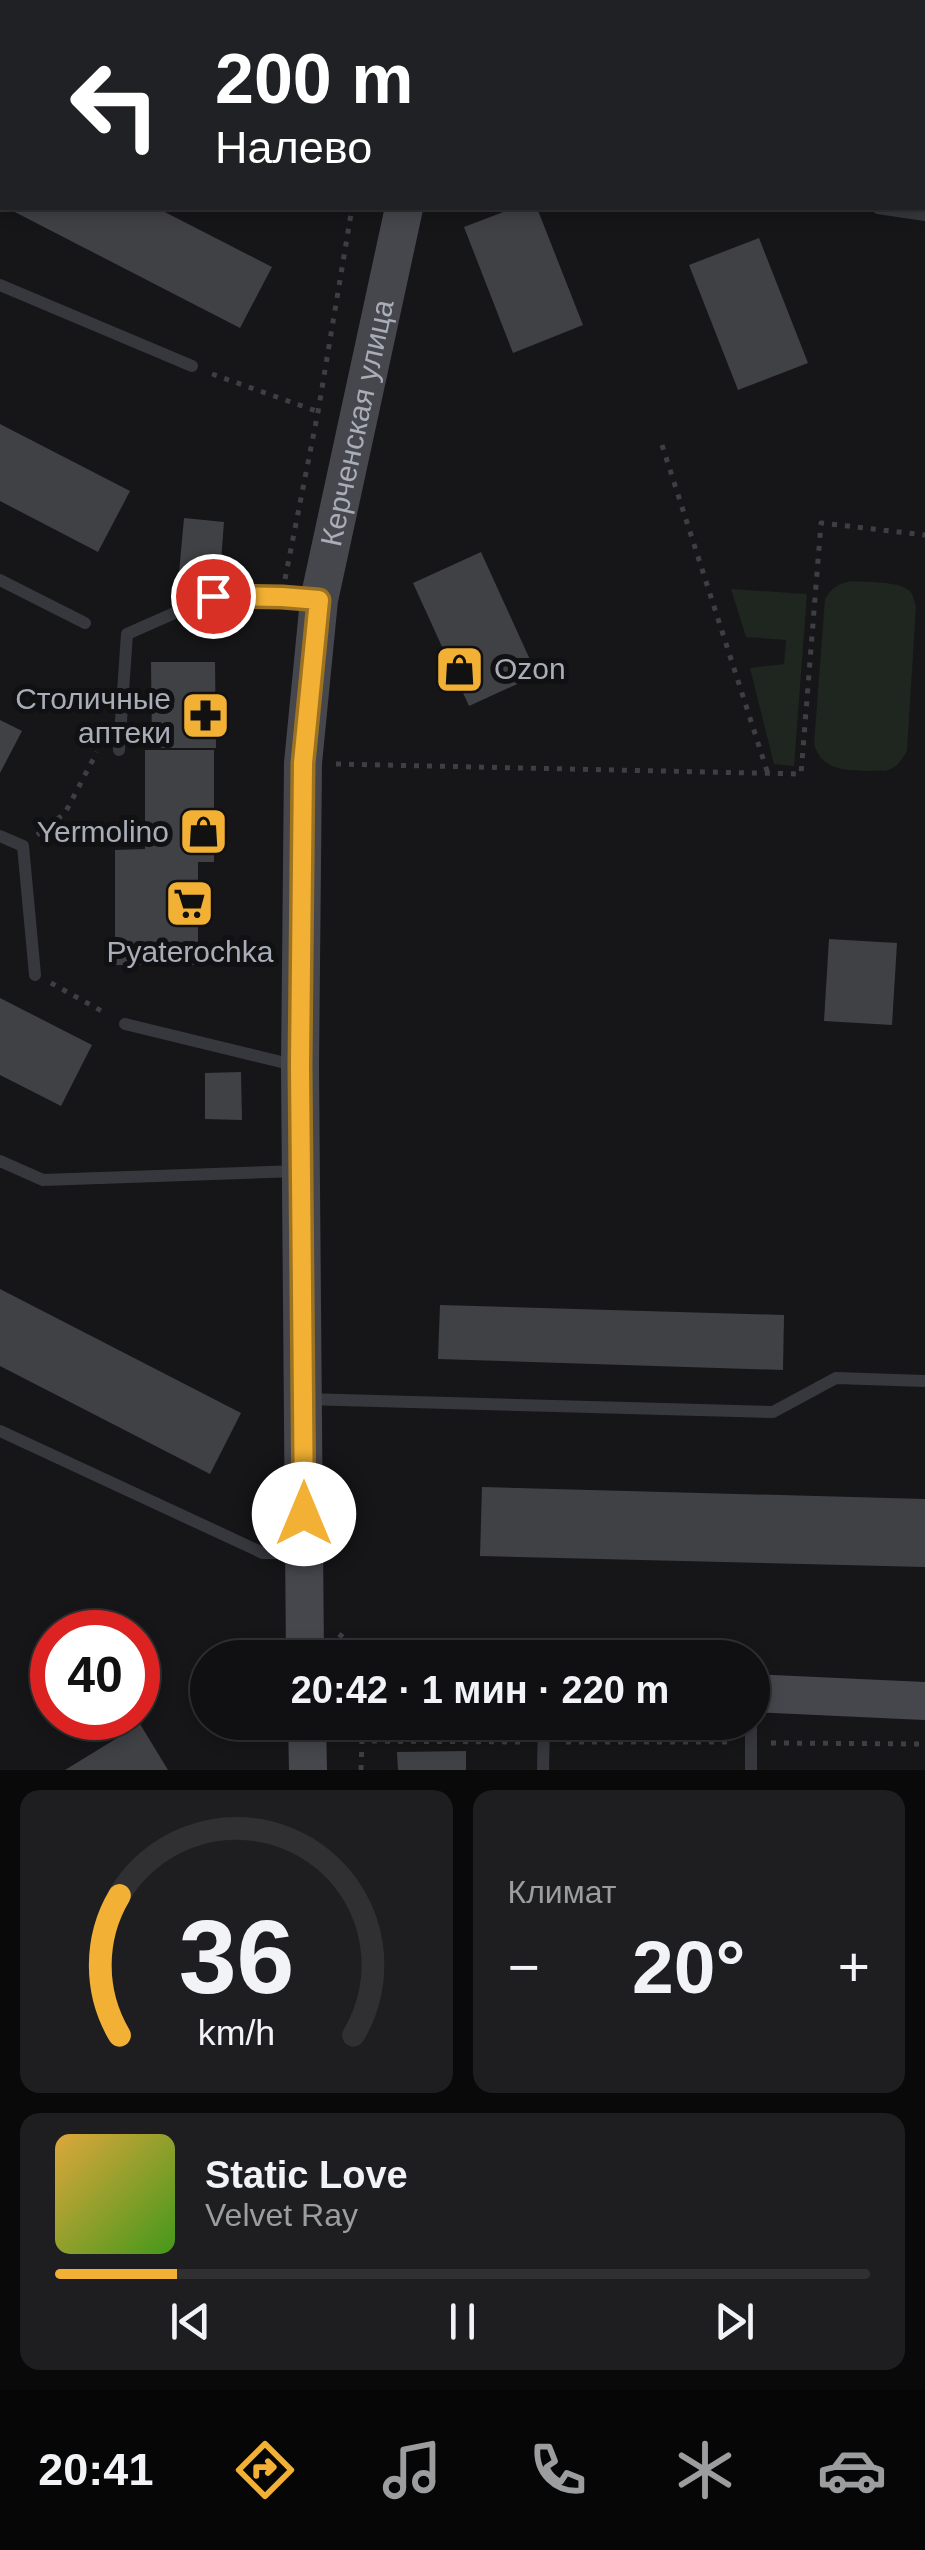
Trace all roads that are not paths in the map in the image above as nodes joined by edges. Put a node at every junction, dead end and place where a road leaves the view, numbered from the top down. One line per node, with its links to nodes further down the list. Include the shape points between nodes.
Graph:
1 (404, 210): 7 (street, Керченская улица)
2 (891, 210): 3 (lane)
3 (925, 215)
4 (0, 285): 5 (lane)
5 (192, 366)
6 (0, 580): 8 (lane)
7 (319, 600): 9 (lane, via 213,596 127,634); 13 (street, Керченская улица, via 303,763)
8 (85, 624)
9 (119, 750)
10 (0, 836): 11 (lane, via 22,846)
11 (35, 975)
12 (125, 1024): 13 (lane)
13 (300, 1066): 15 (street, Керченская улица)
14 (0, 1161): 15 (lane, via 42,1180)
15 (301, 1171): 17 (street, Керченская улица)
16 (925, 1381): 17 (lane, via 836,1378 773,1412)
17 (303, 1399): 19 (street, Керченская улица)
18 (0, 1431): 19 (lane, via 262,1553)
19 (304, 1553): 20 (street, Керченская улица)
20 (306, 1640)
21 (770, 1695): 22 (street)
22 (925, 1701)
23 (307, 1740): 26 (street)
24 (544, 1740): 27 (lane)
25 (751, 1740): 28 (lane)
26 (308, 1770)
27 (543, 1770)
28 (750, 1770)

